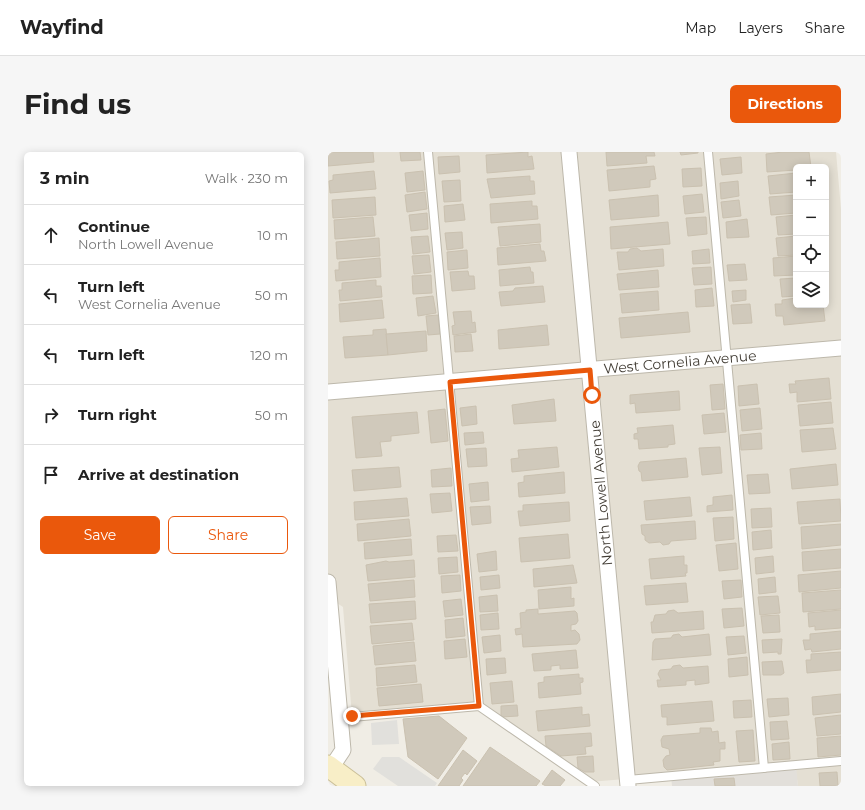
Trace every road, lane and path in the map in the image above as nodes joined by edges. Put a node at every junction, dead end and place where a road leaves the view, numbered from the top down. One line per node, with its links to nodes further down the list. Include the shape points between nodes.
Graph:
1 (428, 152): 7 (lane)
2 (569, 152): 6 (street, North Lowell Avenue)
3 (708, 152): 5 (lane)
4 (841, 348): 5 (street, West Cornelia Avenue)
5 (726, 358): 6 (street, West Cornelia Avenue); 15 (lane)
6 (590, 370): 7 (street, West Cornelia Avenue); 16 (street, North Lowell Avenue)
7 (450, 382): 8 (street, West Cornelia Avenue); 11 (lane)
8 (328, 392)
9 (328, 582): 10 (street)
10 (329, 598): 12 (street)
11 (479, 706): 12 (lane); 18 (lane)
12 (340, 718): 14 (street, via 343,750)
13 (841, 761): 15 (lane)
14 (329, 767): 17 (main road)
15 (764, 768): 16 (lane)
16 (628, 783)
17 (355, 786)
18 (595, 786)

